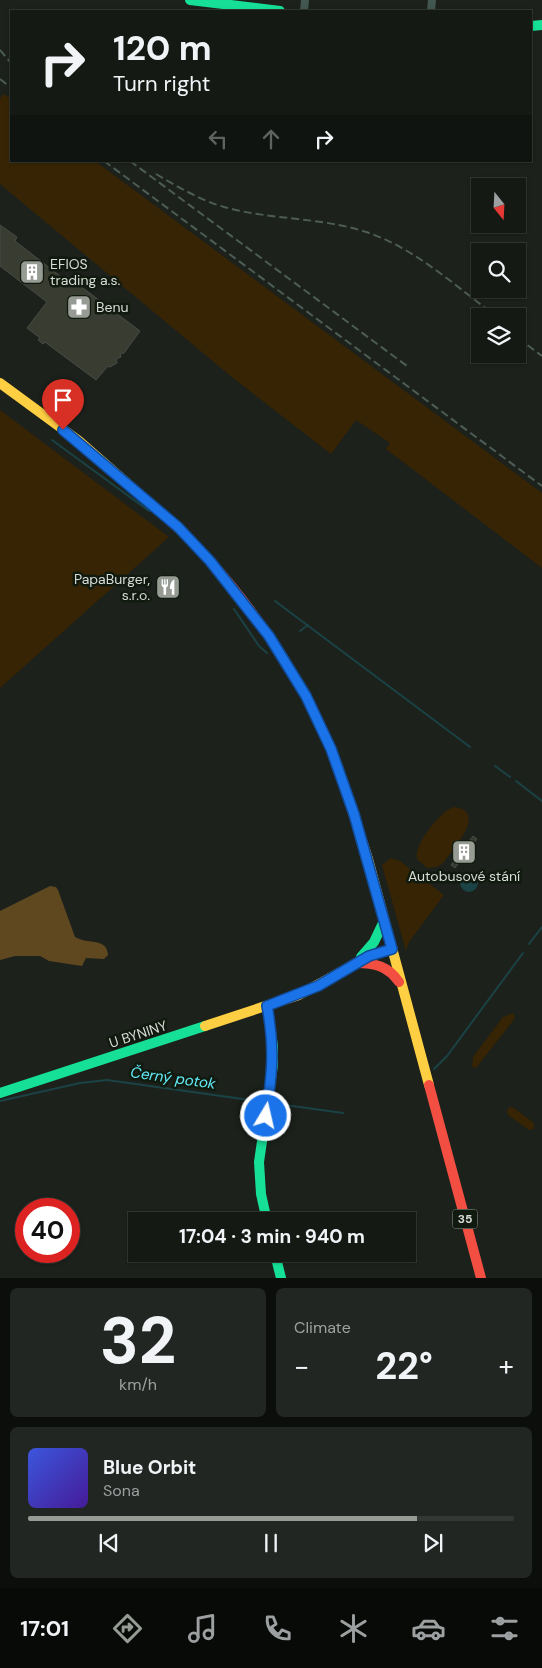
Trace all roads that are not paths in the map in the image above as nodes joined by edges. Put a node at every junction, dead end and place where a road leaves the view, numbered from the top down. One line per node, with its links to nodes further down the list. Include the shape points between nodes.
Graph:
1 (190, 0): 2 (main road)
2 (272, 10)
3 (0, 383): 5 (main road, 35, via 79,441)
4 (0, 391): 5 (main road, 35)
5 (126, 482): 6 (main road, 35, via 178,527 210,561 269,636 300,686 340,771)
6 (384, 921): 7 (main road, 35); 8 (main road, via 374,942)
7 (392, 949): 8 (main road); 9 (main road, 35)
8 (355, 963): 9 (main road, via 387,968); 10 (main road, U BYNINY, via 305,992)
9 (402, 987): 15 (main road, 35)
10 (267, 1006): 11 (main road, U BYNINY); 12 (main road, via 273,1046 259,1162)
11 (0, 1093)
12 (265, 1212)
13 (277, 1262): 14 (main road)
14 (281, 1278)
15 (481, 1278)

